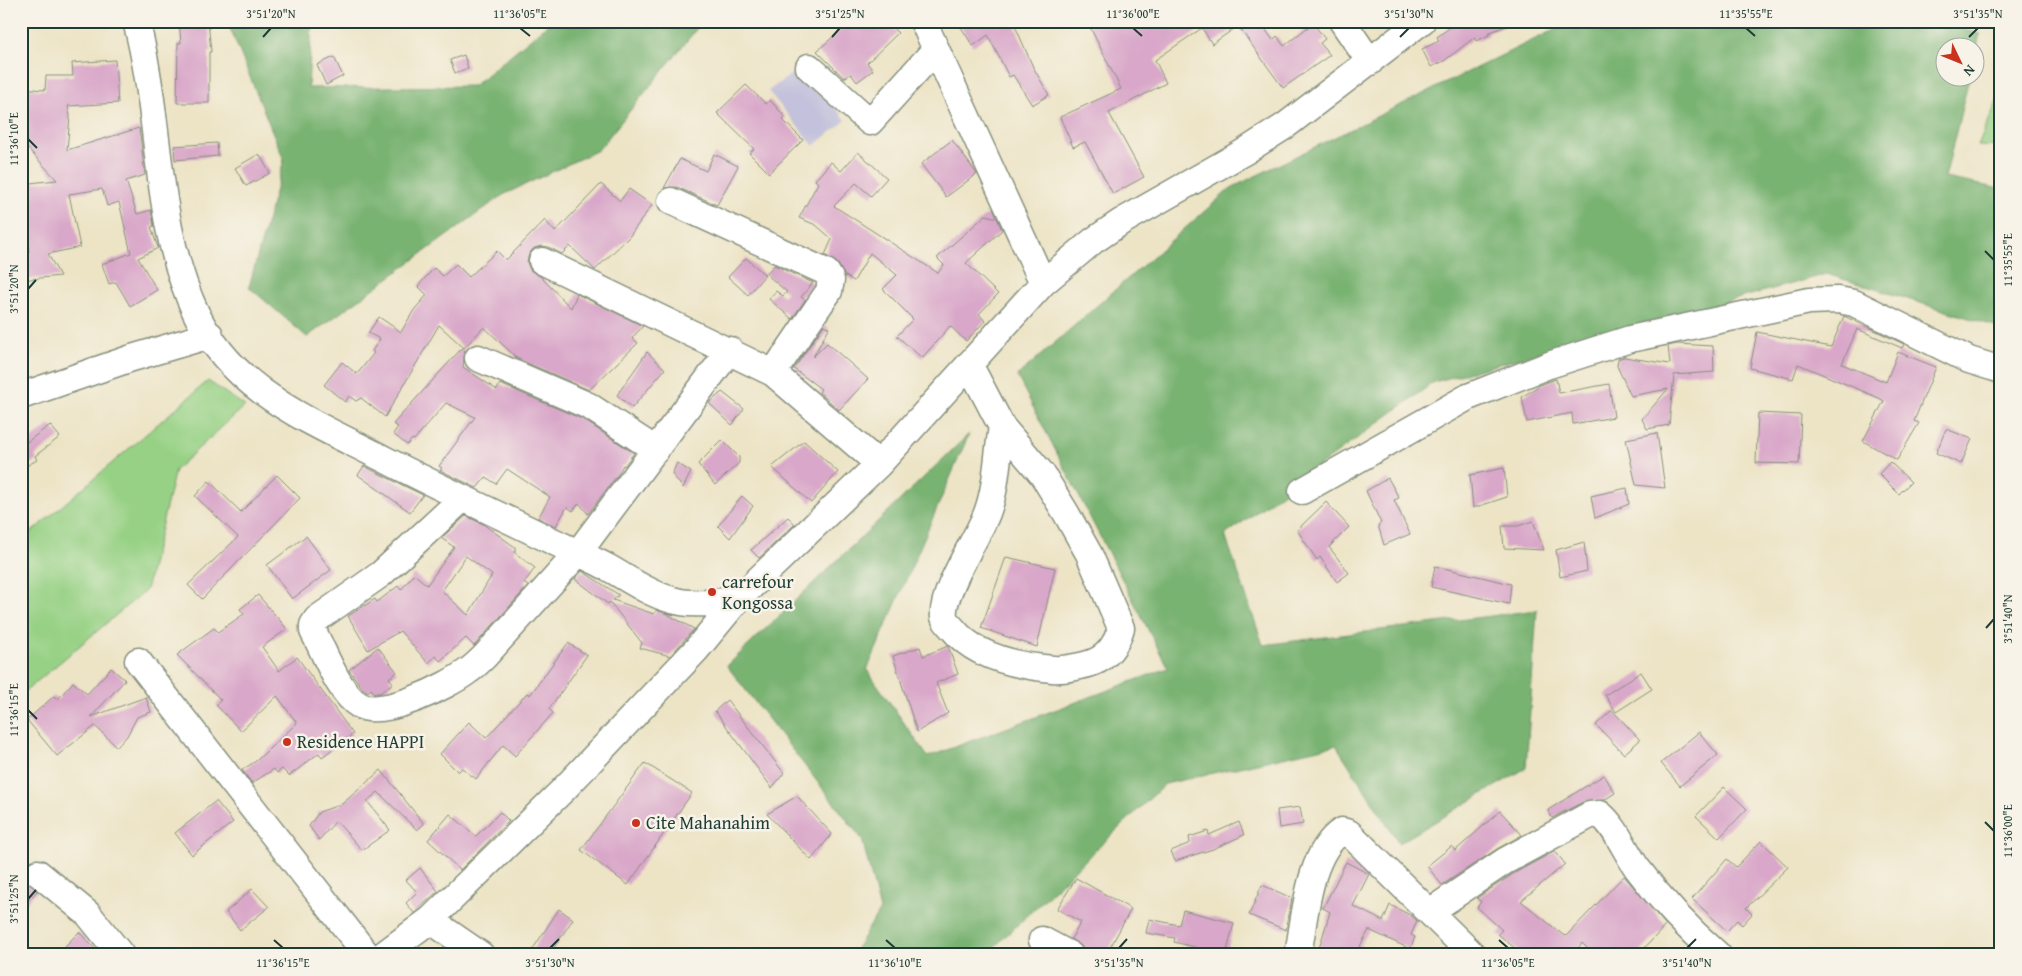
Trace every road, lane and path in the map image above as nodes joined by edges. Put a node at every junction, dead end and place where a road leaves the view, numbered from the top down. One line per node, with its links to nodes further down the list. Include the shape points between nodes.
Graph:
1 (136, 21): 11 (street, via 144,53 176,260 197,315)
2 (923, 21): 5 (street)
3 (1342, 21): 6 (street)
4 (1422, 21): 6 (street)
5 (936, 49): 7 (street, via 870,122); 10 (street)
6 (1370, 62): 10 (street, via 1285,126 1121,222)
7 (810, 67)
8 (671, 201): 16 (street, via 826,272 831,280 829,291)
9 (542, 261): 12 (street)
10 (1043, 283): 14 (street)
11 (210, 335): 17 (street); 22 (street, via 245,378 275,403)
12 (730, 350): 16 (street); 19 (street)
13 (478, 358): 19 (street, via 589,406)
14 (969, 364): 18 (street); 20 (street)
15 (2001, 370): 21 (street, via 1969,360 1854,304 1838,300 1809,301 1630,339 1549,365 1468,397)
16 (773, 373): 20 (street)
17 (21, 396)
18 (1002, 427): 18 (street, via 987,513 949,590 944,604 944,619 973,647 1004,660 1054,670 1094,662 1117,641 1121,628 1066,513 1042,474)
19 (656, 450): 23 (street)
20 (879, 464): 24 (street)
21 (1302, 491)
22 (463, 498): 23 (street); 23 (street, via 381,574 313,625 313,631 345,693 358,705 369,709 388,707 469,671)
23 (578, 553): 24 (street, via 669,600 691,604)
24 (738, 599): 28 (street, via 696,650 564,790)
25 (138, 661): 31 (street)
26 (38, 873): 30 (street, via 88,914)
27 (1431, 912): 35 (street, via 1349,832 1342,831 1335,836 1318,863); 36 (street); 37 (street, via 1505,861 1590,815 1600,814 1608,820 1641,873)
28 (430, 920): 32 (street); 33 (street)
29 (1042, 940): 34 (street)
30 (121, 955)
31 (367, 955)
32 (383, 955)
33 (481, 955)
34 (1070, 955)
35 (1298, 955)
36 (1473, 955)
37 (1718, 955)

